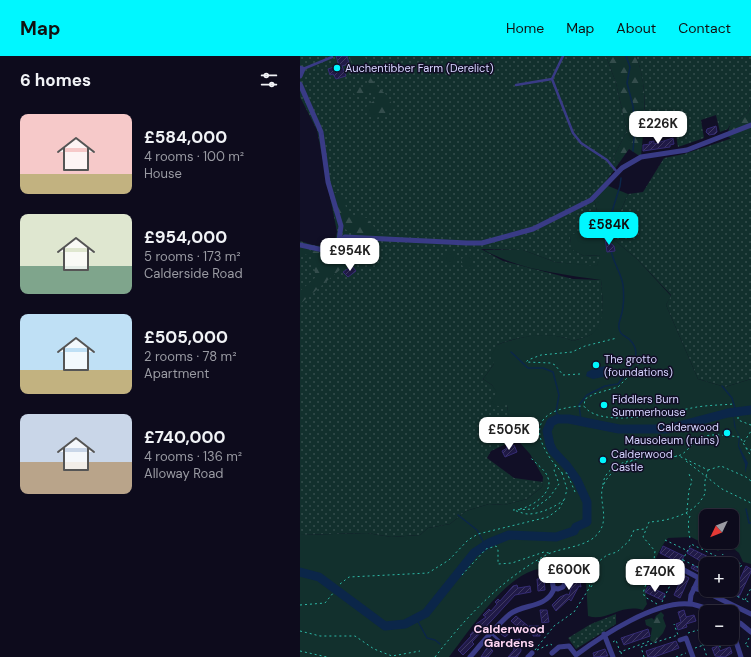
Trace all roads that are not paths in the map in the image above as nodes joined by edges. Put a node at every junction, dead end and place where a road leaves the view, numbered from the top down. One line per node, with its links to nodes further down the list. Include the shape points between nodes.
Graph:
1 (563, 56): 5 (lane)
2 (332, 57): 3 (lane)
3 (301, 69): 4 (street)
4 (300, 76)
5 (552, 79): 7 (lane); 9 (lane, via 573,133 581,143 607,160)
6 (300, 84): 10 (street, via 321,132 328,182 341,226)
7 (516, 85)
8 (751, 125): 9 (street, via 687,150 641,157)
9 (617, 173): 10 (street, via 591,200 533,229 482,243 345,237)
10 (339, 240): 11 (street, via 323,250)
11 (300, 244)
12 (682, 569): 13 (street)
13 (699, 578): 15 (street)
14 (554, 588): 20 (street, via 541,603 523,607 511,614)
15 (694, 588): 16 (street); 18 (street)
16 (690, 604): 17 (street); 21 (street, via 672,604)
17 (699, 607)
18 (751, 614)
19 (739, 624): 22 (street)
20 (492, 634): 24 (lane); 29 (street)
21 (604, 634): 28 (street); 30 (street)
22 (750, 634)
23 (680, 640): 27 (street, via 686,638)
24 (503, 644)
25 (737, 645): 31 (street)
26 (552, 653): 28 (street, via 558,648 569,646)
27 (691, 653)
28 (575, 656)
29 (470, 657)
30 (613, 657)
31 (741, 657)

